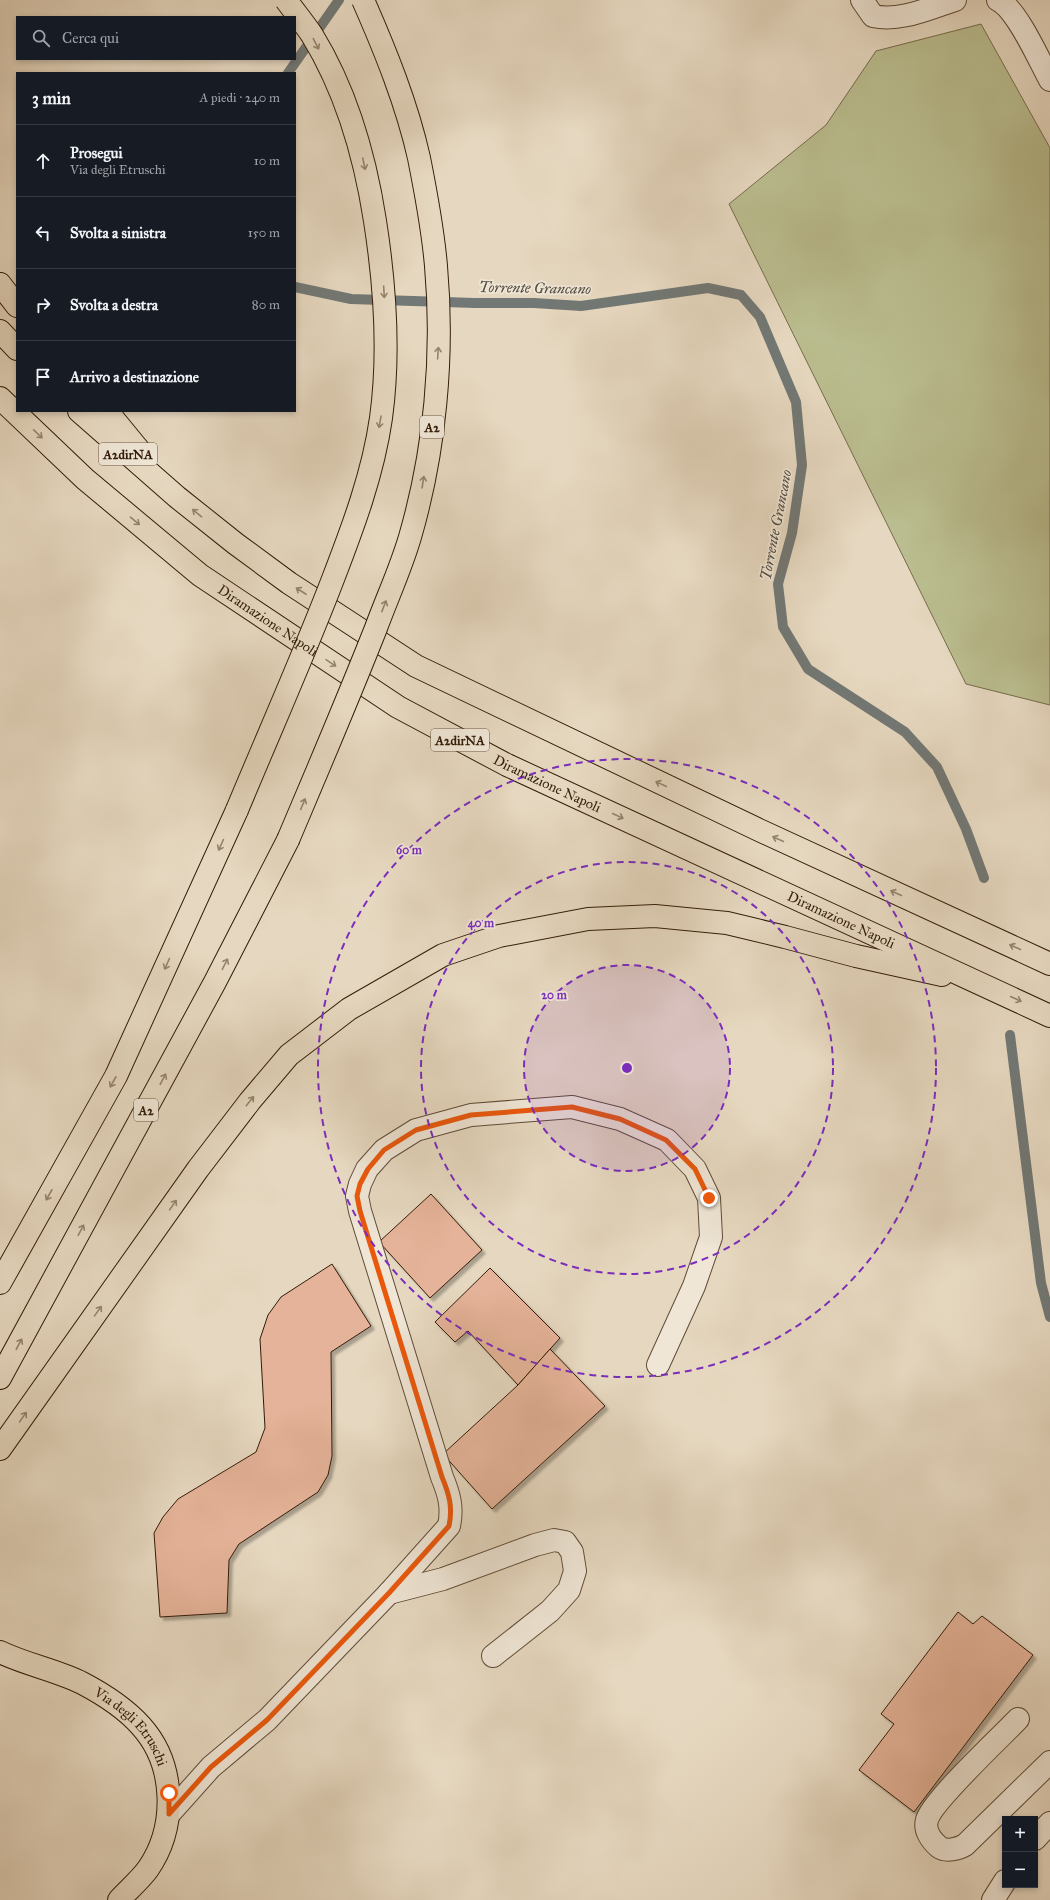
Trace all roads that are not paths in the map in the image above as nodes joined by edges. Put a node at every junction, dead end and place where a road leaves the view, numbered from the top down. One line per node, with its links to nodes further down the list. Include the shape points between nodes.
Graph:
1 (286, 0): 18 (main road, one-way to 18, bridge, via 312,35 346,102 361,151 382,266 385,366 381,419 358,515 316,624 237,810 116,1076)
2 (363, 0): 20 (main road, A2, one-way to 2, bridge, via 212,989 288,840 409,540 421,494 432,425 439,338 436,266 418,156 406,112)
3 (862, 0): 4 (street, via 873,16 884,18 896,18)
4 (955, 0)
5 (998, 0): 6 (street, via 1015,16)
6 (1050, 80)
7 (0, 284): 8 (main road)
8 (16, 305)
9 (0, 331): 10 (main road)
10 (16, 348)
11 (0, 398): 16 (main road, Diramazione Napoli / A2dirNA, one-way to 16, via 85,479 200,575 398,707 507,765)
12 (80, 412): 14 (main road, A2dirNA)
13 (108, 412): 14 (main road)
14 (177, 497): 15 (main road, A2dirNA, one-way to 14, via 759,830 416,666 289,583)
15 (1050, 964)
16 (981, 983): 17 (main road, Diramazione Napoli / A2dirNA, one-way to 17); 21 (main road, one-way to 16, via 198,1169 289,1055 349,1009 443,954 499,936 588,919 655,916 727,924)
17 (1050, 1016)
18 (0, 1283)
19 (658, 1364): 22 (street, via 694,1286 711,1237 709,1198 695,1169 666,1140 620,1119 572,1107 471,1115 416,1130 384,1150 368,1169 357,1196 442,1477 451,1499 452,1512 449,1526)
20 (0, 1378)
21 (0, 1449)
22 (389, 1593): 24 (street, via 443,1579 535,1545 554,1540 565,1542 572,1552 575,1571 569,1590 550,1611); 27 (street, via 267,1720 211,1767)
23 (0, 1652): 27 (main road, Via degli Etruschi, via 82,1683 132,1717 156,1747 169,1793)
24 (492, 1656)
25 (1018, 1719): 26 (street, via 938,1802 927,1820 927,1832 932,1840 941,1848 955,1850 965,1845)
26 (1050, 1762)
27 (169, 1814): 31 (main road, Via degli Etruschi, via 166,1830 154,1860)
28 (1050, 1823): 29 (street)
29 (1038, 1836)
30 (1002, 1886): 32 (street)
31 (119, 1900)
32 (993, 1900)

